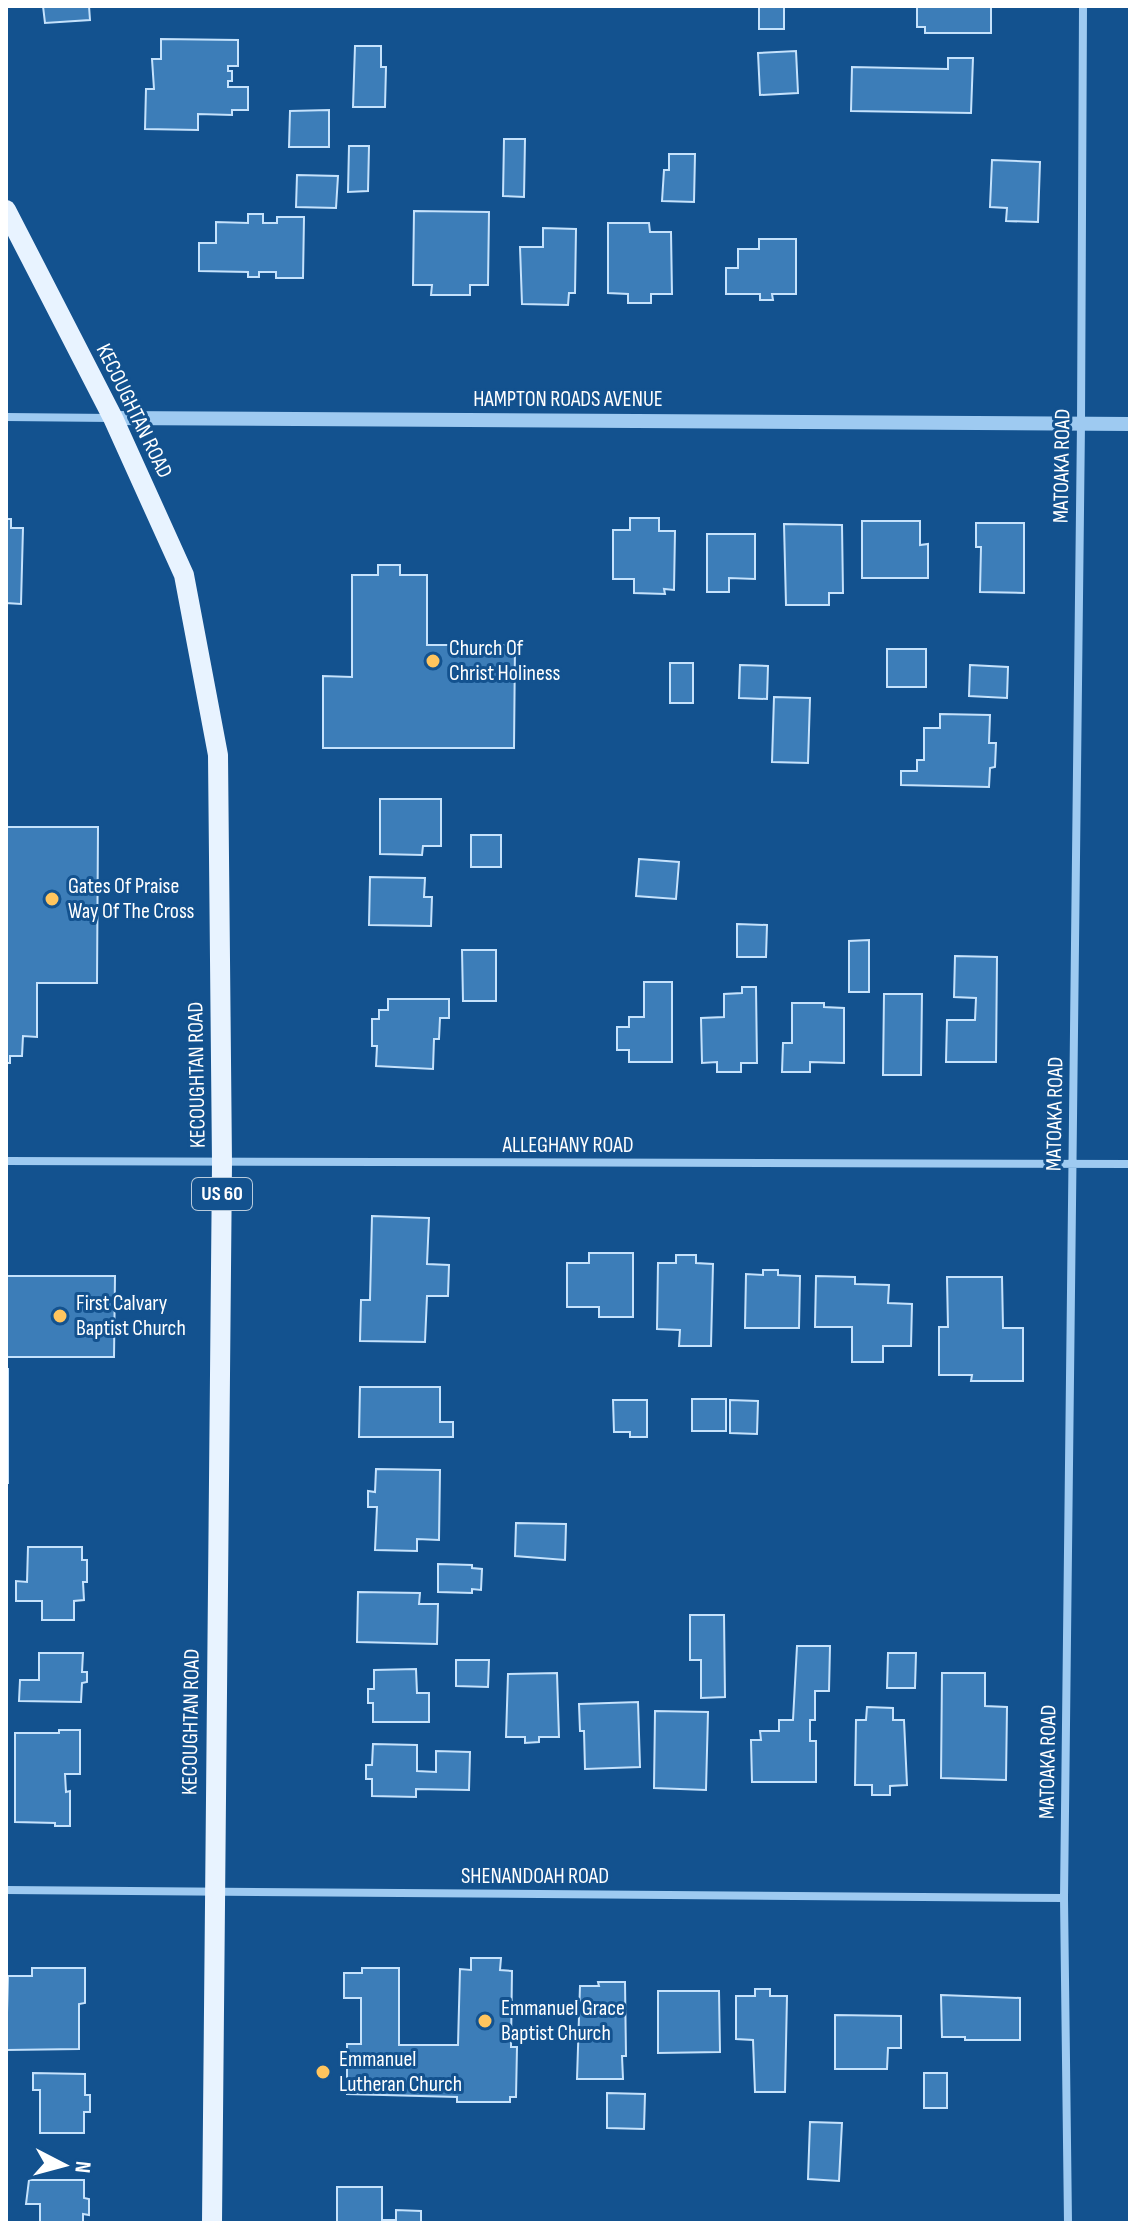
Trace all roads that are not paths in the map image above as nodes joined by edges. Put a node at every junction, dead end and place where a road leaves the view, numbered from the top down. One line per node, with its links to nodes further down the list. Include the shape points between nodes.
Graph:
1 (1083, 6): 5 (street, MATOAKA ROAD)
2 (6, 210): 4 (main road, KECOUGHTAN ROAD / US 60)
3 (6, 417): 4 (street, HAMPTON ROADS AVENUE)
4 (113, 418): 5 (street, HAMPTON ROADS AVENUE); 8 (main road, KECOUGHTAN ROAD / US 60, via 184,575 218,755)
5 (1081, 424): 6 (street, HAMPTON ROADS AVENUE); 9 (street, MATOAKA ROAD)
6 (1130, 424)
7 (6, 1161): 8 (street, ALLEGHANY ROAD)
8 (222, 1163): 9 (street, ALLEGHANY ROAD); 12 (main road, KECOUGHTAN ROAD / US 60)
9 (1072, 1164): 10 (street, ALLEGHANY ROAD); 13 (street, MATOAKA ROAD)
10 (1130, 1164)
11 (6, 1890): 12 (street, SHENANDOAH ROAD)
12 (213, 1891): 13 (street, SHENANDOAH ROAD); 14 (main road, KECOUGHTAN ROAD / US 60)
13 (1064, 1898): 15 (street, MATOAKA ROAD)
14 (212, 2223)
15 (1068, 2223)

